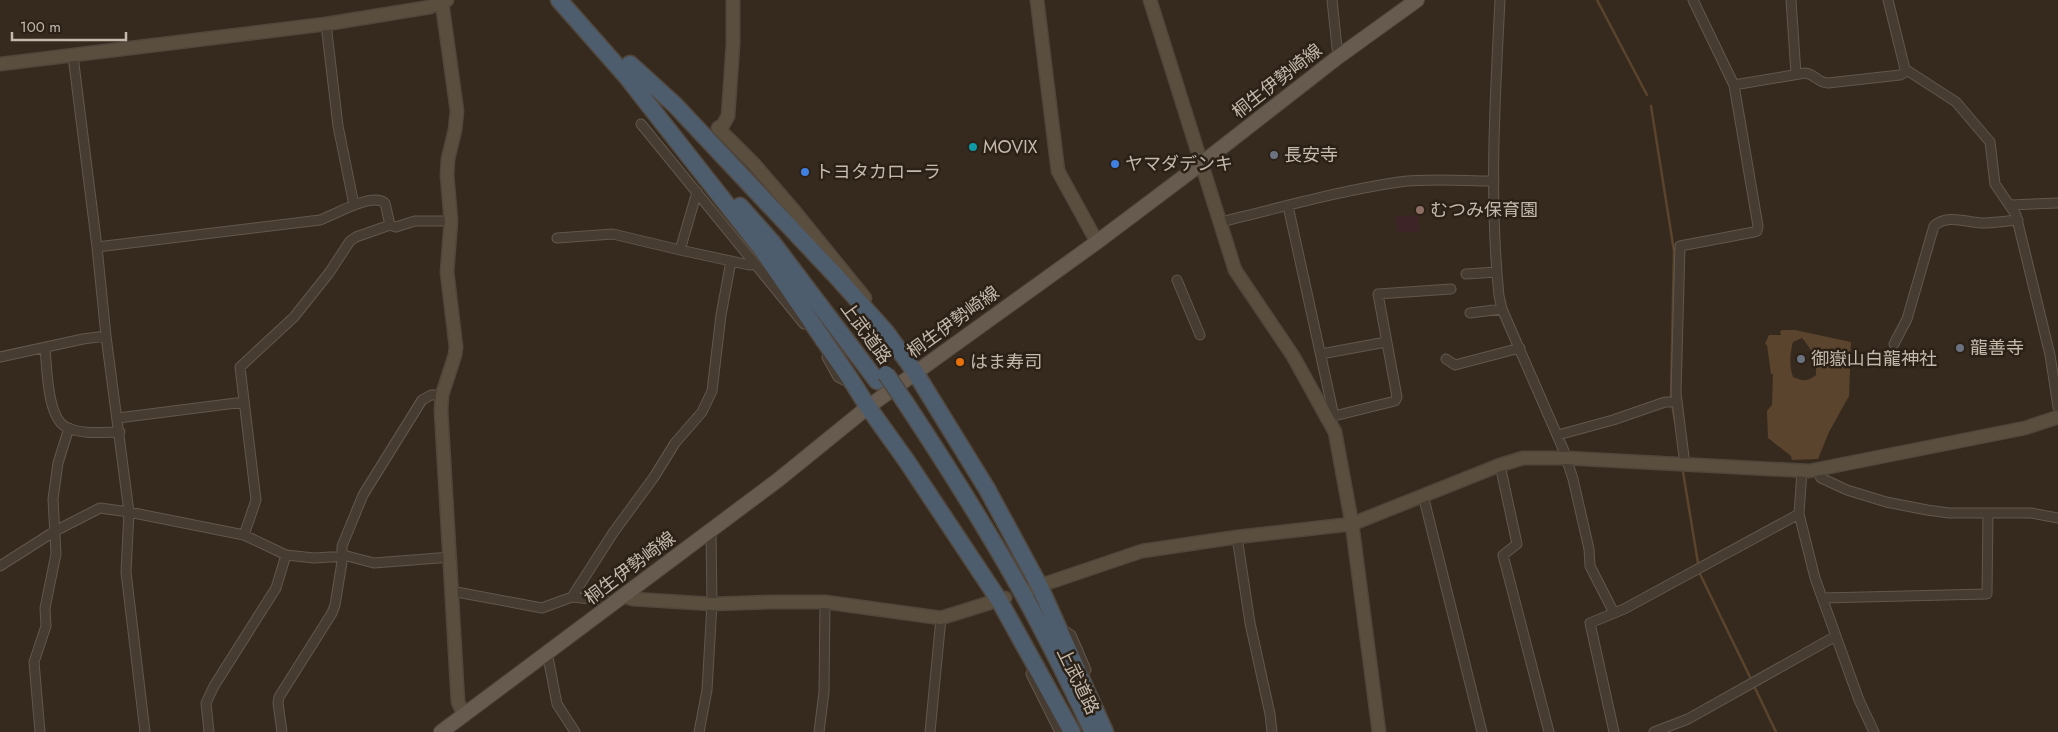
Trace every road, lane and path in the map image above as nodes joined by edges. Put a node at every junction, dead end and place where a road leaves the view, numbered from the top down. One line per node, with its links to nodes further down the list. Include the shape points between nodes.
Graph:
1 (559, 0): 18 (highway, 上武道路)
2 (573, 0): 18 (highway, 上武道路)
3 (733, 0): 46 (street, via 728,116 718,128 796,213 881,317)
4 (1037, 0): 35 (street, via 1058,172)
5 (1150, 0): 6 (street); 23 (street)
6 (1156, 0)
7 (1332, 0): 16 (street)
8 (1417, 0): 16 (main road, 桐生伊勢崎線)
9 (1500, 0): 24 (street, via 1494,88)
10 (1693, 0): 21 (street)
11 (1791, 0): 20 (street)
12 (1888, 0): 19 (street)
13 (444, 1): 14 (street, via 415,10); 31 (street, via 457,111 447,167)
14 (326, 24): 15 (street); 27 (street, via 338,126)
15 (73, 56): 17 (street); 36 (street)
16 (1338, 57): 23 (main road, 桐生伊勢崎線)
17 (0, 64)
18 (628, 70): 46 (highway, via 675,106); 58 (highway, via 761,248); 63 (highway, 上武道路, bridge, via 778,233 835,305)
19 (1907, 71): 20 (street, via 1900,75 1828,83 1811,74); 28 (street, via 1956,102 1990,142 1996,184)
20 (1796, 74): 21 (street)
21 (1734, 85): 62 (street, via 1758,226 1754,232 1680,246)
22 (641, 124): 25 (street)
23 (1202, 163): 32 (street); 35 (main road, 桐生伊勢崎線)
24 (1494, 181): 29 (street, via 1399,182); 40 (street)
25 (697, 192): 37 (street); 39 (street)
26 (2058, 202): 28 (street)
27 (354, 205): 33 (street, via 383,201); 36 (street, via 320,220)
28 (2010, 205): 30 (street)
29 (1288, 206): 32 (street); 53 (street)
30 (2018, 220): 50 (street, via 1979,223 1951,220 1934,226 1907,319); 54 (street)
31 (451, 221): 33 (street); 60 (street, via 446,272 456,347)
32 (1220, 222): 68 (street, via 1235,270)
33 (390, 225): 61 (street, via 350,241 294,317 240,367)
34 (557, 238): 37 (street, via 612,234)
35 (1096, 242): 57 (main road, 桐生伊勢崎線)
36 (97, 247): 48 (street)
37 (680, 250): 38 (street)
38 (731, 261): 39 (street); 94 (street, via 712,391 702,412 674,443)
39 (755, 264): 58 (street, via 796,313 838,377)
40 (1497, 272): 41 (street); 44 (street)
41 (1466, 274)
42 (1177, 280): 47 (street)
43 (1450, 289): 49 (street, via 1378,294)
44 (1502, 309): 45 (street); 52 (street)
45 (1470, 313)
46 (886, 332): 57 (highway)
47 (1200, 335)
48 (106, 336): 51 (street); 67 (street)
49 (1386, 342): 53 (street); 68 (street, via 1397,397 1395,402)
50 (1894, 344)
51 (45, 348): 55 (street); 69 (street, via 53,409 62,424)
52 (1520, 348): 56 (street, via 1455,365); 71 (street)
53 (1321, 354): 68 (street)
54 (2054, 354): 59 (street)
55 (0, 358)
56 (1446, 360)
57 (915, 372): 65 (main road, 桐生伊勢崎線); 91 (highway, via 987,489)
58 (852, 380): 65 (highway)
59 (2056, 386): 64 (street)
60 (442, 395): 88 (street, via 423,399 373,477 342,546); 89 (street)
61 (244, 402): 67 (street); 85 (street, via 256,500)
62 (1676, 402): 71 (street, via 1665,402); 74 (street)
63 (900, 405): 118 (highway, 上武道路, via 1009,590); 119 (highway, 上武道路, via 964,492 1018,584)
64 (2058, 406)
65 (868, 407): 84 (main road, 桐生伊勢崎線); 96 (highway)
66 (2058, 417): 75 (street, via 2025,428)
67 (118, 418): 70 (street)
68 (1332, 418): 82 (street)
69 (69, 428): 70 (street); 83 (street, via 58,463)
70 (120, 432): 78 (street)
71 (1558, 435): 72 (street)
72 (1566, 458): 73 (street, via 1529,458); 74 (street); 100 (street, via 1589,549 1590,566)
73 (1500, 465): 77 (street); 125 (street, via 1516,544 1503,555)
74 (1685, 465): 76 (street)
75 (1817, 470): 76 (street); 79 (street, via 1821,478 1886,502 1949,513)
76 (1802, 472): 80 (street)
77 (1423, 496): 82 (street); 124 (street)
78 (129, 512): 83 (street, via 100,508); 85 (street); 108 (street, via 126,572)
79 (1988, 513): 81 (street, via 2031,513); 95 (street, via 1986,594)
80 (1799, 514): 95 (street); 100 (street)
81 (2058, 518)
82 (1352, 524): 86 (street); 123 (street)
83 (55, 531): 90 (street); 107 (street, via 56,554 45,608 46,626 34,662)
84 (711, 531): 93 (main road, 桐生伊勢崎線); 98 (street)
85 (244, 535): 87 (street)
86 (1237, 537): 91 (street, via 1142,551); 122 (street)
87 (286, 555): 88 (street); 109 (street, via 276,588 206,703)
88 (341, 556): 89 (street, via 374,563); 110 (street, via 336,605 279,697)
89 (451, 557): 92 (street)
90 (0, 566)
91 (1035, 587): 103 (highway)
92 (451, 591): 94 (street, via 542,608); 106 (street, via 458,702)
93 (624, 596): 98 (street); 99 (main road, 桐生伊勢崎線)
94 (572, 597): 99 (street, via 607,601)
95 (1822, 598): 104 (street)
96 (1002, 599): 101 (street); 102 (highway)
97 (826, 602): 98 (street); 101 (street); 114 (street, via 824,692)
98 (712, 604): 113 (street, via 707,690)
99 (611, 606): 105 (main road, 桐生伊勢崎線)
100 (1614, 613): 126 (street, via 1593,620 1590,626)
101 (941, 618): 115 (street)
102 (1014, 626): 116 (street, via 1015,642); 117 (highway)
103 (1057, 626): 120 (highway); 121 (street, via 1070,634)
104 (1836, 636): 127 (street, via 1688,719); 128 (street)
105 (547, 652): 106 (main road, 桐生伊勢崎線); 112 (street, via 557,704)
106 (464, 715): 111 (main road, 桐生伊勢崎線)
107 (40, 732)
108 (145, 732)
109 (209, 732)
110 (282, 732)
111 (441, 732)
112 (575, 732)
113 (699, 732)
114 (819, 732)
115 (930, 732)
116 (1060, 732)
117 (1072, 732)
118 (1081, 732)
119 (1093, 732)
120 (1105, 732)
121 (1113, 732)
122 (1272, 732)
123 (1379, 732)
124 (1482, 732)
125 (1549, 732)
126 (1614, 732)
127 (1654, 732)
128 (1874, 732)

